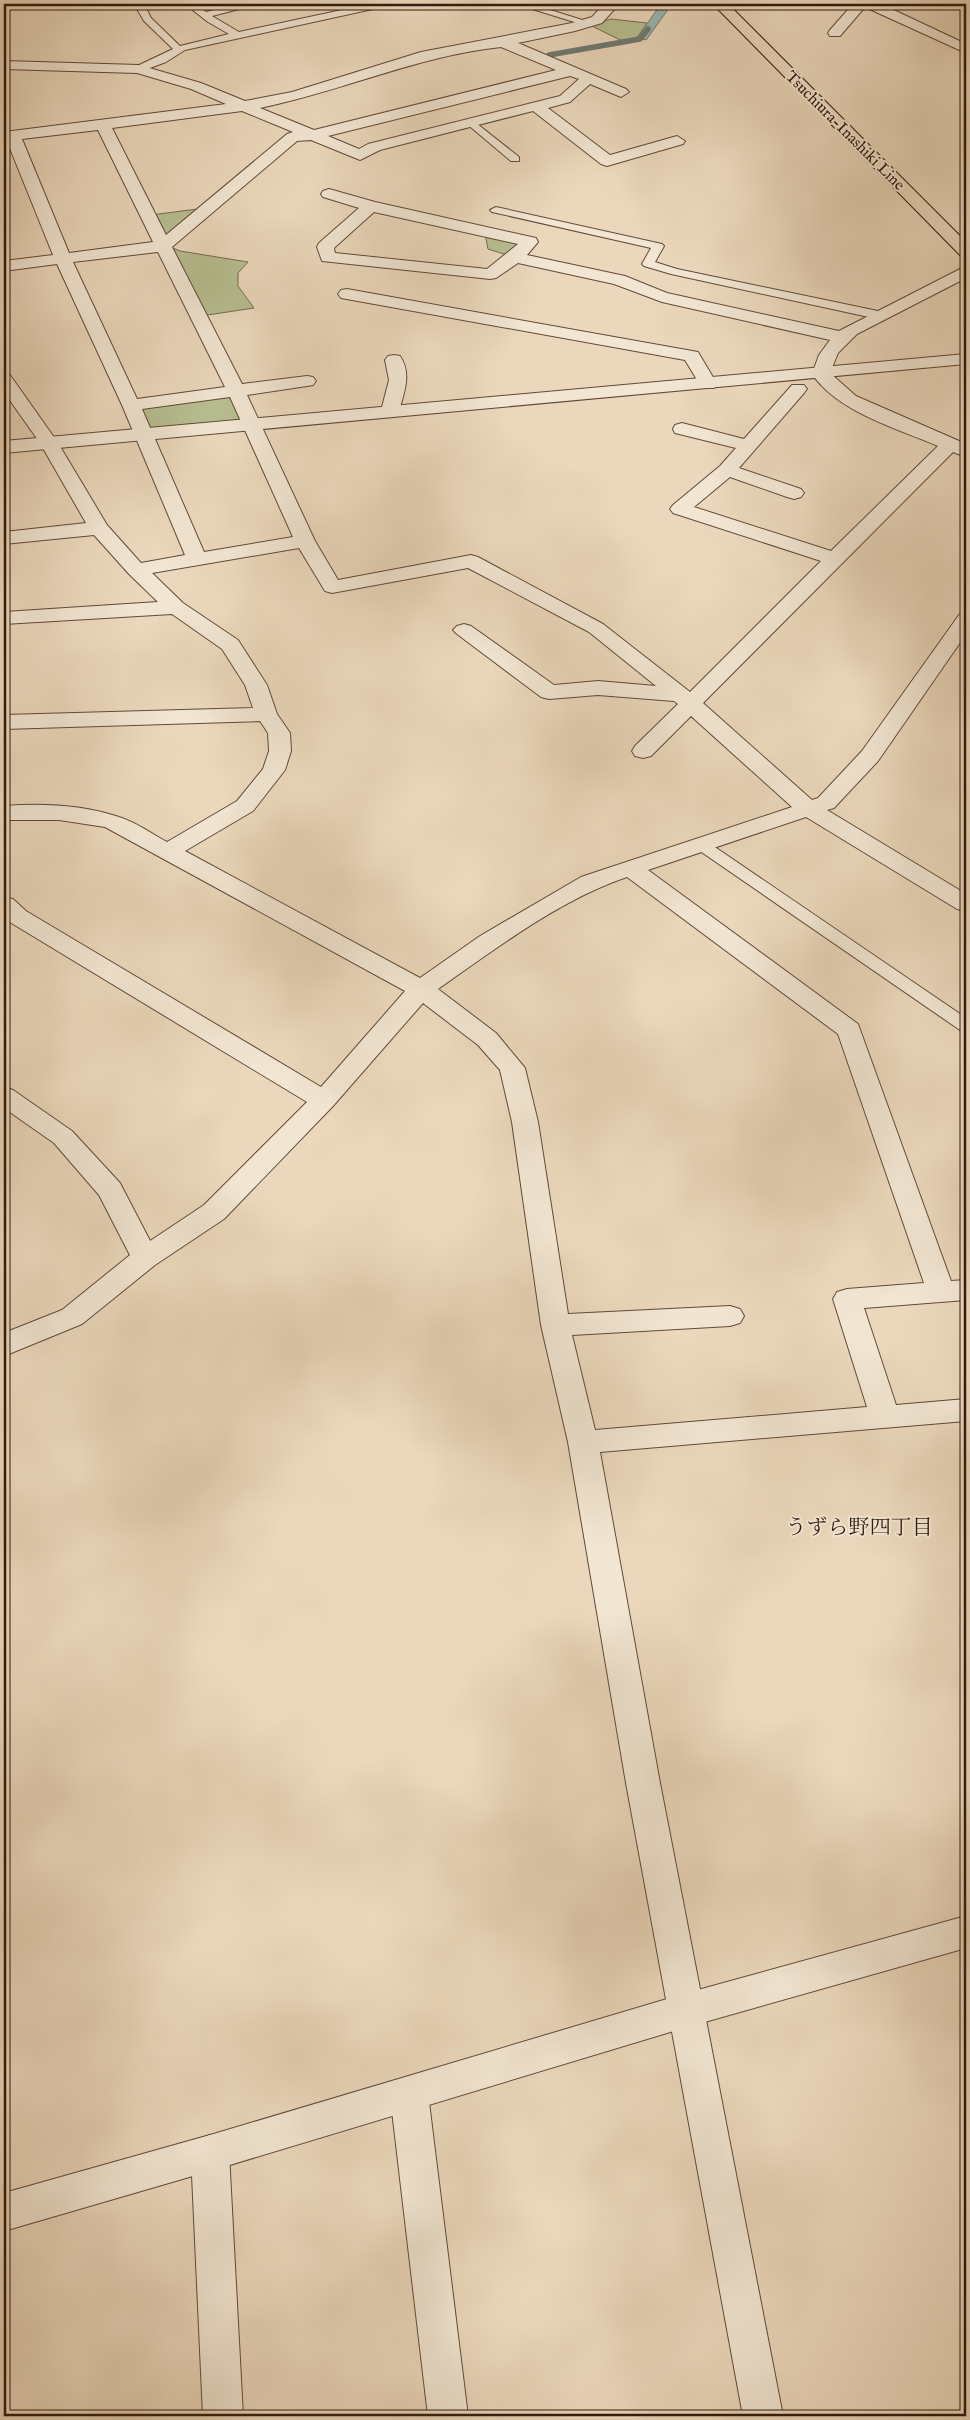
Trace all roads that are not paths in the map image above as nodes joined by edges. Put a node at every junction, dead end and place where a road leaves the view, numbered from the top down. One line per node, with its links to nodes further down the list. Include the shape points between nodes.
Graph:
1 (139, 4): 18 (lane, via 147,19)
2 (190, 4): 12 (lane)
3 (248, 4): 12 (lane)
4 (382, 4): 15 (lane)
5 (521, 4): 13 (lane)
6 (612, 4): 13 (street, via 597,20)
7 (720, 4): 36 (main road)
8 (860, 4): 14 (street)
9 (870, 4): 11 (street)
10 (908, 4): 11 (street)
11 (886, 10): 17 (street)
12 (205, 15): 15 (lane)
13 (587, 24): 16 (street)
14 (835, 33)
15 (238, 35): 18 (lane)
16 (503, 42): 21 (street); 24 (street, via 421,56 295,96)
17 (966, 49)
18 (179, 50): 20 (lane)
19 (4, 65): 20 (street)
20 (139, 68): 24 (street)
21 (570, 71): 22 (street); 28 (street)
22 (589, 78): 23 (street); 25 (street, via 565,99)
23 (621, 92)
24 (245, 106): 27 (street); 28 (street)
25 (536, 106): 26 (street); 30 (street, via 607,161)
26 (471, 122): 28 (street, via 374,147 360,156); 31 (lane)
27 (103, 126): 29 (street); 35 (street)
28 (314, 135): 35 (street, via 293,137)
29 (8, 137): 38 (street)
30 (677, 142)
31 (515, 159)
32 (329, 194): 33 (street)
33 (372, 206): 37 (street, via 530,242); 37 (street, via 326,248 328,257 490,274)
34 (496, 210): 42 (lane, via 658,246 648,264 675,272)
35 (163, 246): 38 (street); 52 (street)
36 (966, 251)
37 (515, 257): 43 (street, via 619,280 662,296)
38 (63, 259): 39 (street); 53 (street)
39 (4, 266)
40 (966, 271): 42 (street)
41 (347, 294): 50 (street, via 692,356)
42 (878, 315): 43 (street)
43 (842, 337): 48 (street, via 822,362)
44 (966, 359): 48 (street)
45 (394, 360): 54 (street, via 398,380)
46 (966, 374): 48 (street)
47 (4, 380): 61 (street)
48 (826, 380): 50 (street); 51 (street); 60 (street, via 849,400)
49 (307, 381): 52 (street)
50 (708, 384): 54 (street)
51 (798, 389): 56 (street); 58 (street)
52 (236, 392): 53 (street); 56 (street)
53 (131, 405): 57 (street)
54 (390, 411): 56 (street)
55 (682, 429): 58 (street)
56 (256, 431): 57 (street); 67 (street)
57 (145, 442): 61 (street); 68 (street)
58 (750, 446): 63 (street)
59 (4, 447): 61 (street)
60 (958, 447): 69 (street)
61 (54, 450): 62 (street); 65 (street)
62 (4, 462)
63 (727, 470): 64 (street); 69 (street, via 680,509)
64 (794, 492)
65 (99, 528): 66 (street); 70 (street)
66 (4, 538)
67 (305, 541): 68 (street); 75 (street, via 332,587 471,562 596,628)
68 (197, 559): 70 (street)
69 (835, 559): 75 (street)
70 (136, 570): 71 (street)
71 (176, 607): 72 (street); 76 (street, via 230,645 256,685)
72 (4, 618)
73 (966, 619): 79 (street, via 870,756 826,803)
74 (464, 630): 75 (street, via 549,692 598,688)
75 (685, 699): 78 (street); 79 (street)
76 (266, 714): 77 (street); 82 (street, via 279,733 280,751 274,770 245,806)
77 (4, 722)
78 (643, 751)
79 (808, 809): 81 (street); 85 (street)
80 (4, 813): 82 (street, via 47,811 84,815 113,822)
81 (703, 846): 83 (street); 87 (lane)
82 (169, 851): 86 (street)
83 (630, 868): 86 (street, via 589,882 489,942); 91 (street, via 849,1030)
84 (4, 904): 89 (street, via 17,916)
85 (966, 904)
86 (421, 989): 89 (street); 93 (street, via 488,1039 512,1068 525,1122)
87 (966, 1026)
88 (4, 1096): 90 (street, via 64,1137 110,1190)
89 (324, 1100): 90 (street, via 214,1212)
90 (145, 1258): 94 (street, via 72,1317)
91 (954, 1291): 96 (street, via 848,1299)
92 (730, 1316): 93 (street)
93 (555, 1325): 97 (street)
94 (4, 1345)
95 (966, 1410): 96 (street)
96 (885, 1416): 97 (street)
97 (583, 1442): 99 (street)
98 (966, 1932): 99 (street)
99 (686, 2010): 100 (street); 105 (street)
100 (409, 2094): 101 (street); 104 (street)
101 (210, 2153): 102 (street); 103 (street)
102 (4, 2212)
103 (223, 2416)
104 (448, 2416)
105 (762, 2416)

